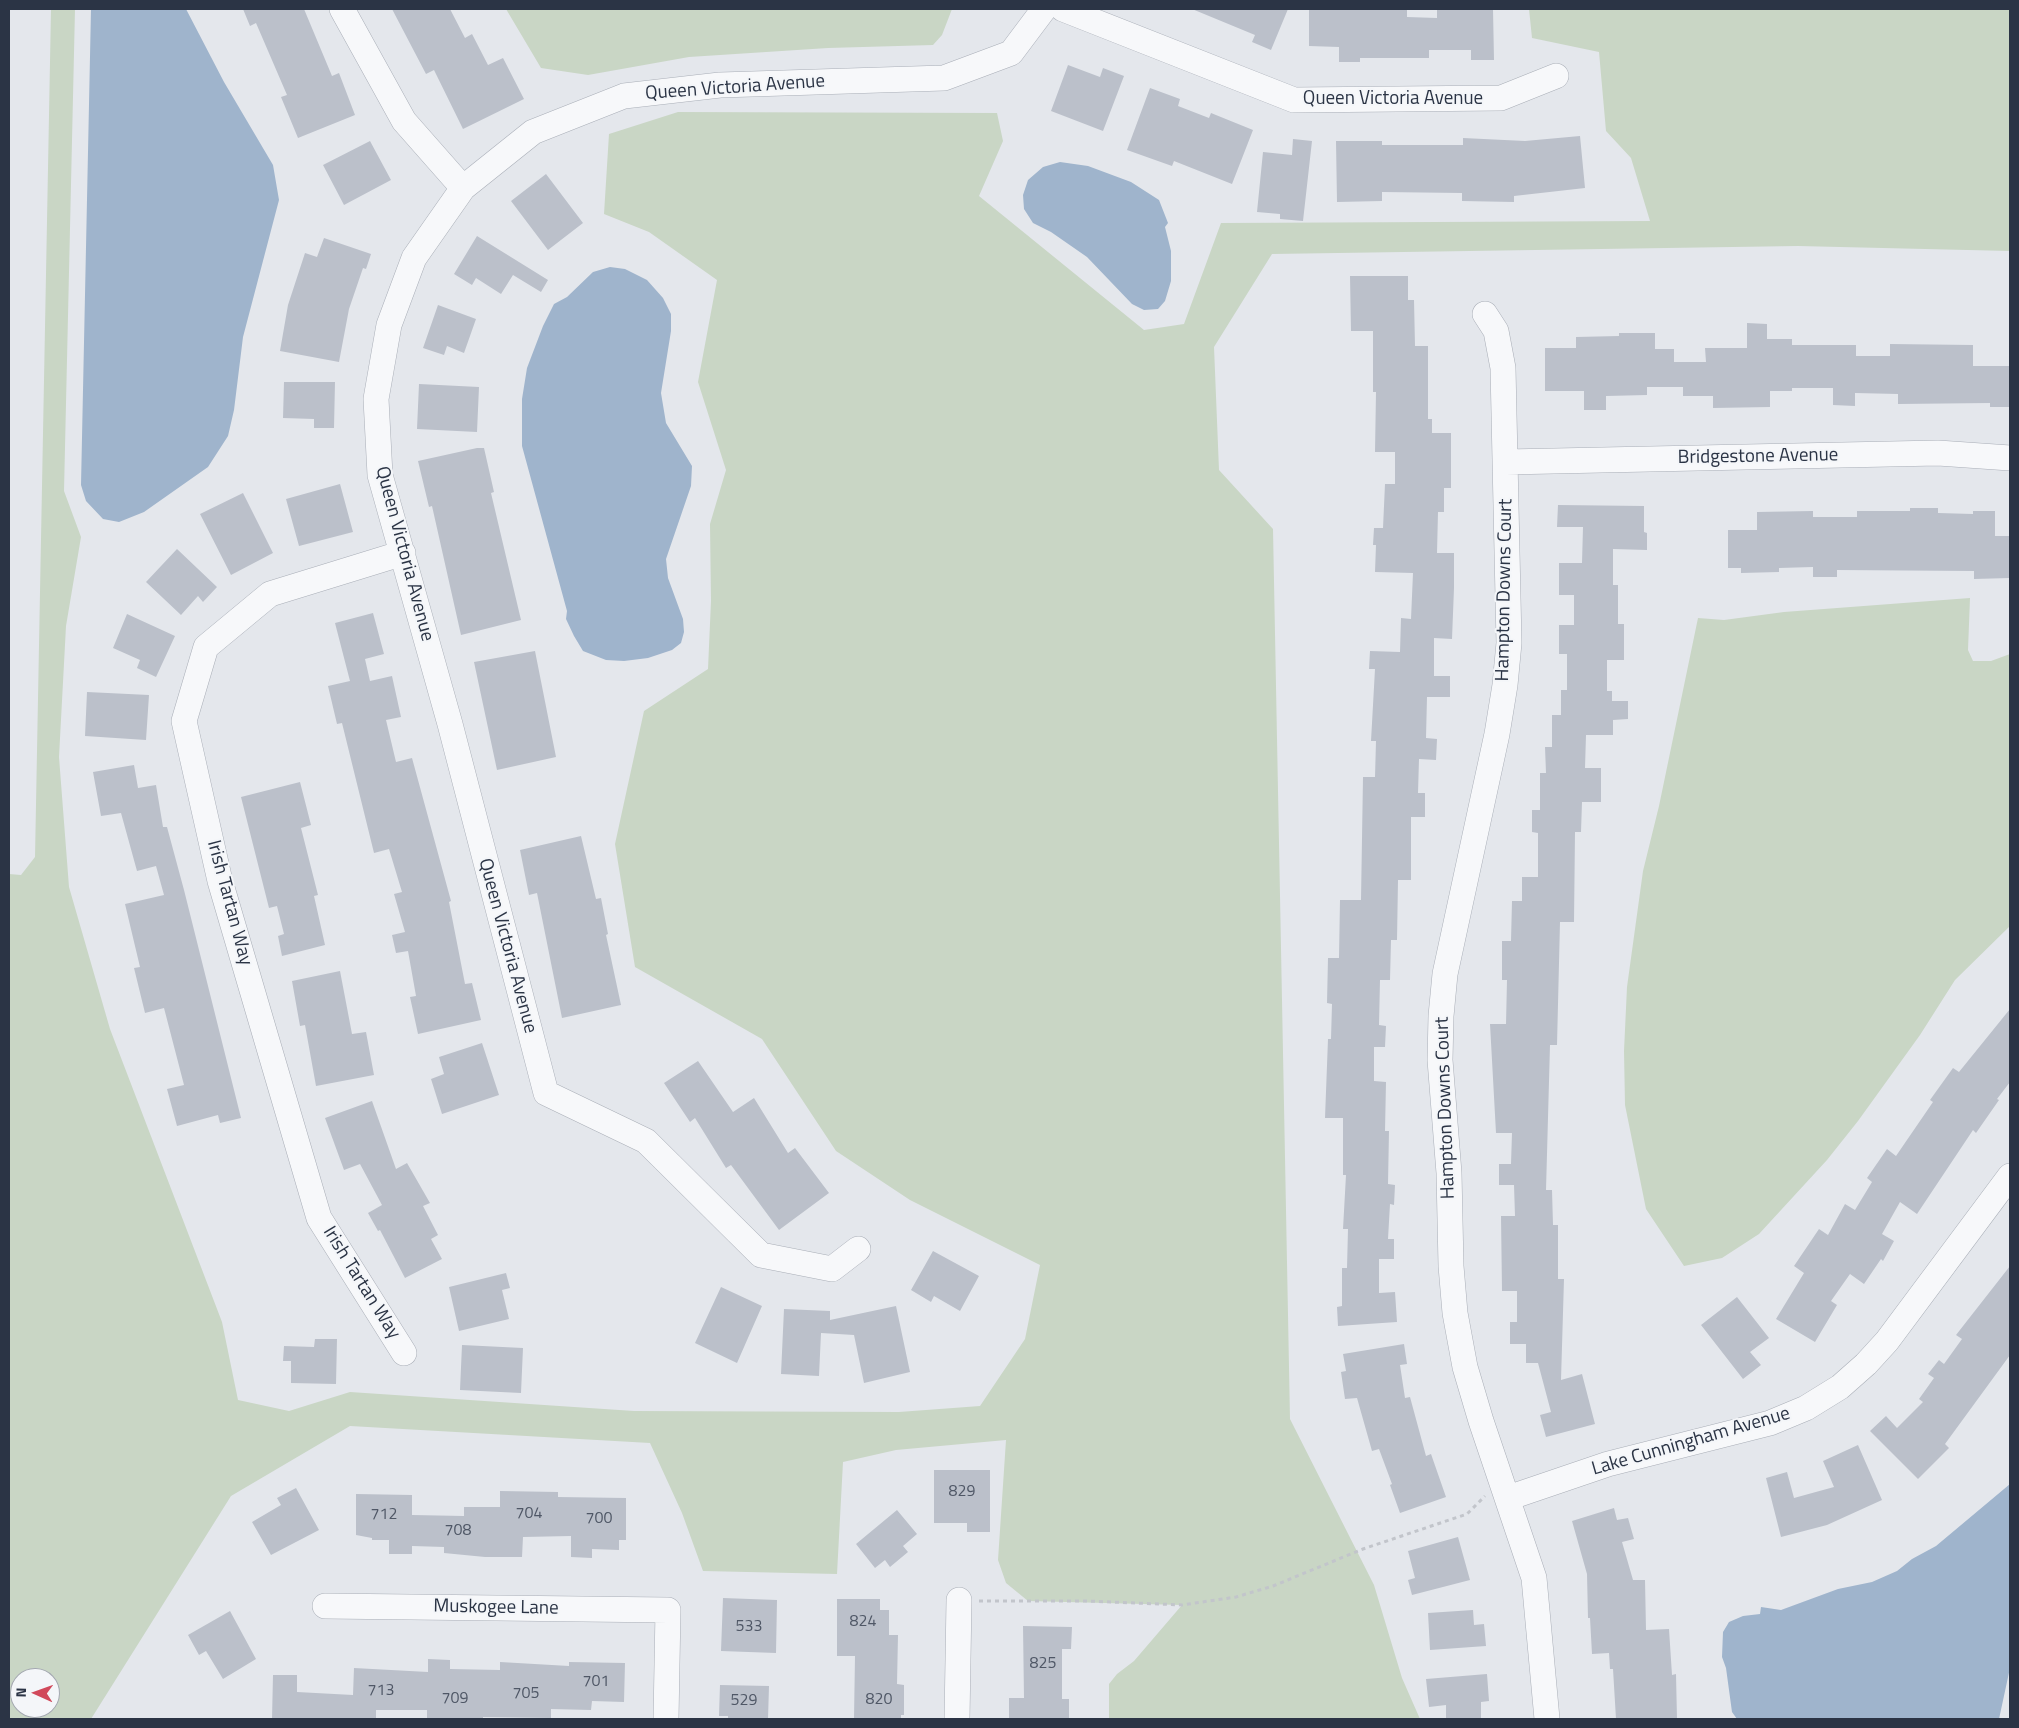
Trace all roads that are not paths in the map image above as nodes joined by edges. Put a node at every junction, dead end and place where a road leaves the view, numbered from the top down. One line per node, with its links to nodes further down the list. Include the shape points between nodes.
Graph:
1 (342, 9): 5 (street, via 404,121)
2 (1044, 9): 5 (street, Queen Victoria Avenue, via 1010,53 944,78 720,85 624,96 533,132)
3 (1063, 9): 4 (street, Queen Victoria Avenue, via 1294,100 1501,98)
4 (1556, 76)
5 (463, 188): 9 (street, Queen Victoria Avenue, via 414,258 389,326 378,390 380,475)
6 (1485, 314): 8 (street, Hampton Downs Court, via 1496,331 1500,347)
7 (2010, 458): 8 (street, Bridgestone Avenue, via 1938,453)
8 (1506, 462): 13 (street, Hampton Downs Court, via 1509,643 1505,685 1445,974 1440,1060 1455,1313 1465,1367)
9 (403, 553): 11 (street, Queen Victoria Avenue, via 546,1093 646,1141 761,1254 832,1269); 12 (street, Irish Tartan Way, via 270,594 206,647 184,721 220,881 319,1218)
10 (2010, 1176): 13 (street, Lake Cunningham Avenue, via 1887,1341 1840,1387 1806,1408 1770,1423 1608,1464)
11 (858, 1249)
12 (404, 1353)
13 (1508, 1498): 18 (street, Hampton Downs Court, via 1534,1578)
14 (959, 1600): 17 (street)
15 (325, 1606): 16 (street, Muskogee Lane, via 668,1610)
16 (666, 1719)
17 (957, 1719)
18 (1547, 1719)

